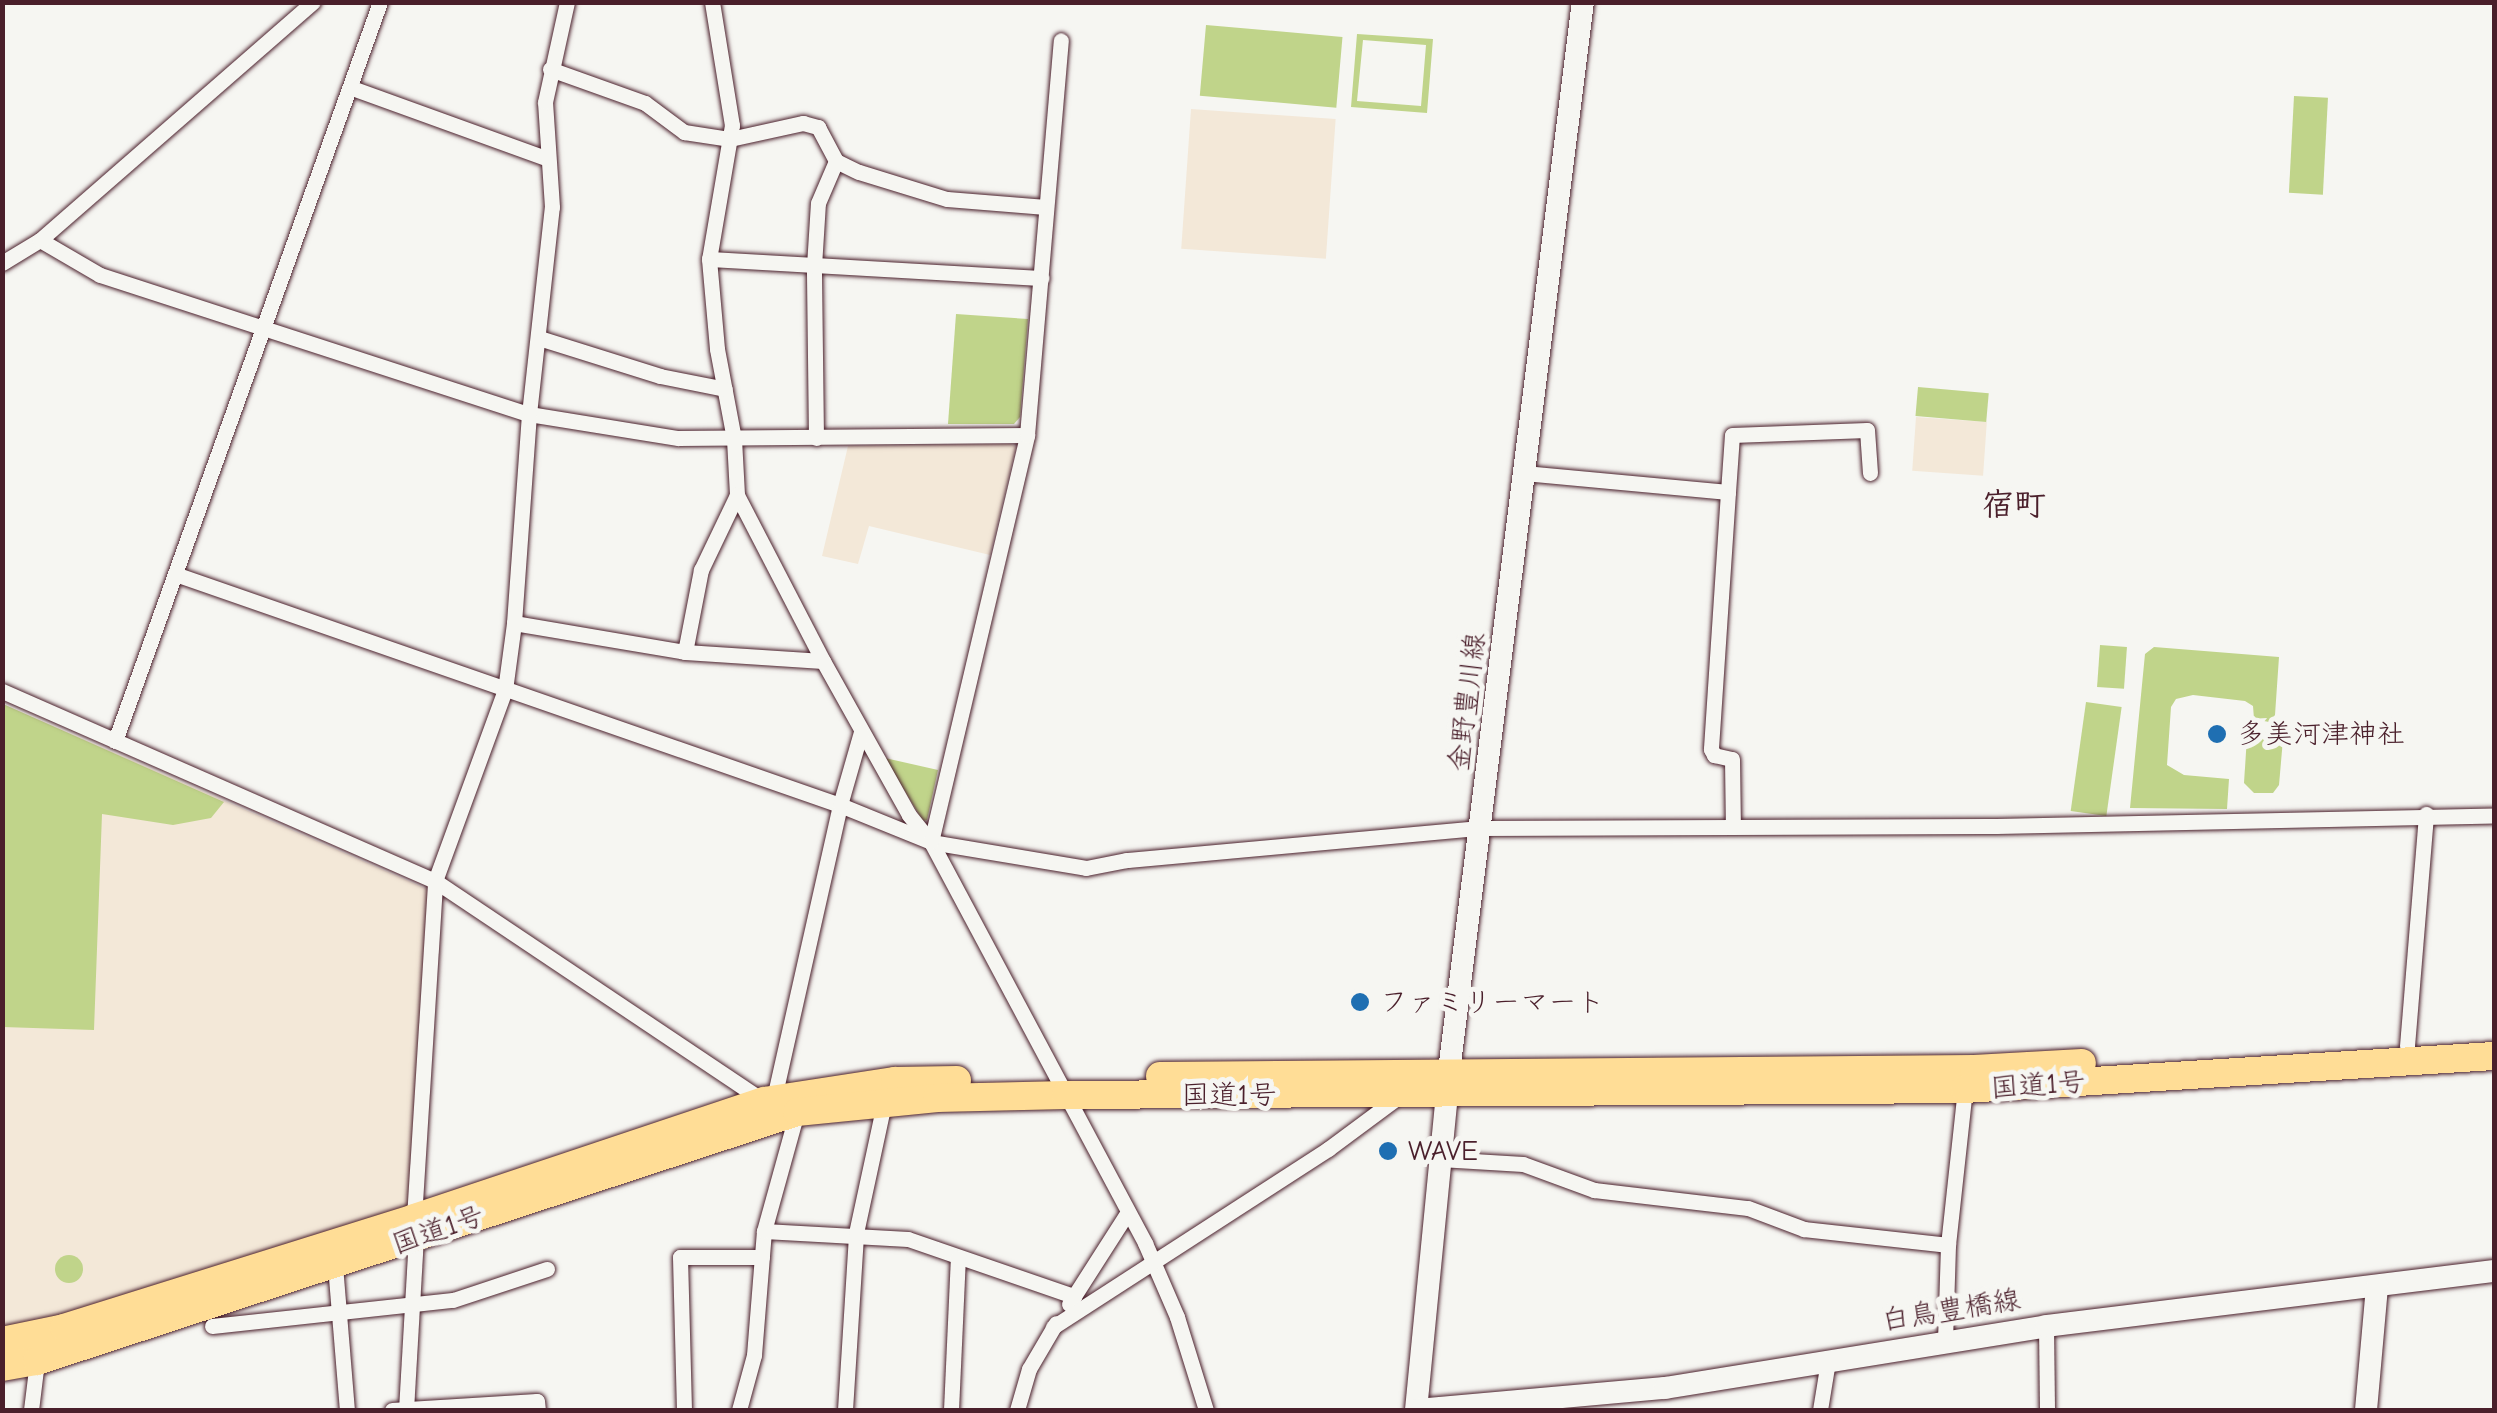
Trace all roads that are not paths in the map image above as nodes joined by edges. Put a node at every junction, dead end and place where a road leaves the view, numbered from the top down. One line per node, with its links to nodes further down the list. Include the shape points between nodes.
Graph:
1 (313, 2): 13 (street)
2 (380, 2): 8 (street)
3 (567, 2): 7 (street)
4 (712, 2): 9 (street)
5 (1583, 2): 25 (main road, 金野豊川線)
6 (1060, 40): 12 (street)
7 (550, 69): 9 (street, via 644,102 684,132); 10 (street)
8 (352, 88): 10 (street); 18 (street)
9 (730, 138): 11 (street, via 803,123 818,127); 14 (street)
10 (548, 159): 19 (street, via 552,207)
11 (836, 161): 12 (street, via 947,199); 16 (street, via 818,202)
12 (1046, 207): 17 (street)
13 (40, 240): 15 (street); 18 (street, via 100,275)
14 (708, 258): 16 (street); 20 (street)
15 (2, 263)
16 (814, 266): 17 (street); 23 (street)
17 (1040, 278): 22 (street)
18 (265, 332): 21 (street); 29 (street)
19 (539, 338): 20 (street); 21 (street)
20 (725, 389): 24 (street)
21 (528, 414): 24 (street, via 678,438); 30 (street)
22 (1028, 434): 23 (street); 42 (street)
23 (816, 438): 24 (street)
24 (734, 439): 28 (street)
25 (1524, 473): 27 (street); 41 (main road, 金野豊川線)
26 (1870, 473): 27 (street, via 1867,430 1732,435)
27 (1728, 492): 40 (street, via 1711,749 1732,759)
28 (737, 495): 31 (street, via 701,570); 32 (street)
29 (178, 575): 33 (street); 36 (street)
30 (514, 623): 31 (street); 33 (street)
31 (685, 652): 32 (street)
32 (822, 661): 35 (street)
33 (505, 690): 37 (street); 43 (street)
34 (2, 691): 36 (street)
35 (862, 732): 37 (street); 42 (street)
36 (116, 741): 43 (street)
37 (840, 805): 42 (street); 51 (street)
38 (2426, 814): 39 (street); 40 (street); 45 (street)
39 (2494, 816)
40 (1733, 827): 41 (street)
41 (1481, 828): 42 (street, via 1086,868); 47 (main road, 金野豊川線)
42 (931, 842): 48 (street)
43 (435, 881): 51 (street); 55 (street)
44 (2494, 1040): 45 (highway, 国道1号)
45 (2407, 1046): 47 (highway, 国道1号, via 1974,1069)
46 (2494, 1056): 49 (highway, 国道1号)
47 (1448, 1083): 48 (highway, 国道1号); 49 (highway, 国道1号); 50 (highway, 国道1号); 53 (main road, 金野豊川線)
48 (1063, 1086): 50 (highway, 国道1号); 51 (highway, 国道1号, via 895,1081); 52 (highway, 国道1号); 54 (street)
49 (1965, 1090): 58 (street)
50 (1402, 1095): 61 (street)
51 (778, 1104): 52 (highway, 国道1号); 55 (highway, 国道1号); 56 (street)
52 (884, 1104): 57 (street)
53 (1440, 1159): 58 (street, via 1523,1164 1594,1190 1748,1208 1804,1229); 89 (main road, 金野豊川線)
54 (1126, 1215): 61 (street); 66 (street)
55 (415, 1228): 62 (highway, 国道1号); 67 (street); 73 (highway, 国道1号)
56 (764, 1231): 57 (street); 59 (street)
57 (856, 1233): 60 (street, via 908,1239); 85 (street)
58 (1948, 1245): 72 (street)
59 (762, 1257): 83 (street, via 680,1257); 84 (street, via 754,1355)
60 (958, 1257): 66 (street); 86 (street)
61 (1154, 1262): 71 (street); 88 (street)
62 (335, 1264): 68 (street); 74 (highway, 国道1号)
63 (547, 1269): 67 (street)
64 (2494, 1272): 65 (main road, 白鳥豊橋線)
65 (2377, 1286): 70 (main road, 白鳥豊橋線); 92 (main road)
66 (1074, 1296): 71 (street)
67 (412, 1307): 68 (street); 81 (street)
68 (339, 1316): 69 (street); 79 (street)
69 (212, 1326)
70 (2046, 1326): 72 (main road, 白鳥豊橋線); 91 (street)
71 (1052, 1328): 87 (street, via 1029,1369)
72 (1945, 1340): 75 (main road, 白鳥豊橋線)
73 (2, 1341)
74 (38, 1361): 76 (highway, 国道1号); 78 (street)
75 (1828, 1361): 77 (main road, 白鳥豊橋線); 90 (street)
76 (2, 1367)
77 (1581, 1403): 89 (main road, 白鳥豊橋線)
78 (31, 1410)
79 (347, 1410)
80 (392, 1410): 81 (street)
81 (406, 1410): 82 (street, via 537,1401)
82 (538, 1410)
83 (684, 1410)
84 (740, 1410)
85 (845, 1410)
86 (951, 1410)
87 (1017, 1410)
88 (1206, 1410)
89 (1417, 1410)
90 (1820, 1410)
91 (2046, 1410)
92 (2366, 1410)

